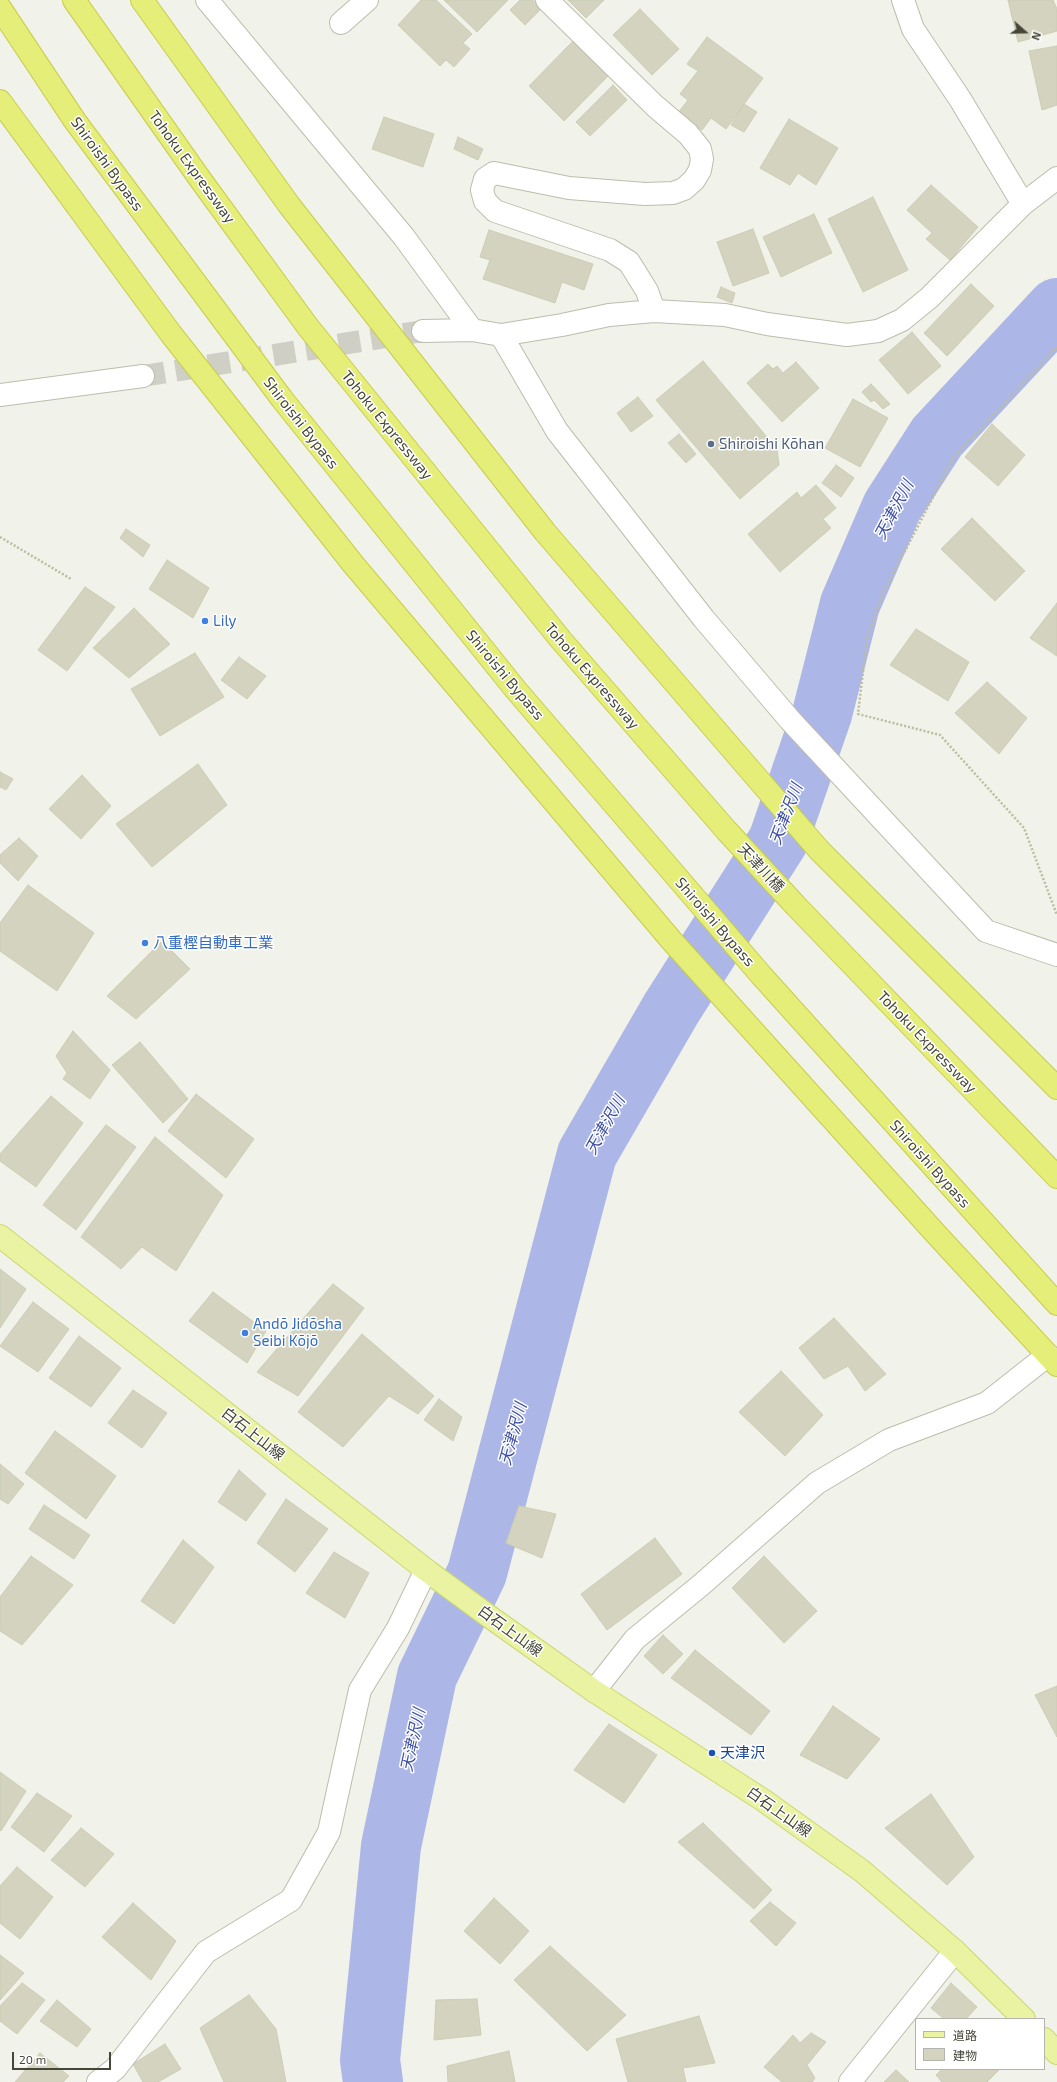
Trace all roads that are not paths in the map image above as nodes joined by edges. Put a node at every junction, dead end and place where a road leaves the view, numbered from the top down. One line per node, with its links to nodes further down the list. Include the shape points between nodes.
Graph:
1 (74, 0): 18 (highway, Tohoku Expressway, via 308,327 561,640)
2 (142, 0): 21 (highway, via 289,205 540,526 819,850)
3 (207, 0): 13 (street, via 404,237)
4 (367, 0): 8 (street)
5 (547, 0): 12 (street, via 655,106 688,134 700,149 700,170 694,180 673,193 644,194 569,188 494,173 485,179 482,190 485,200 495,211 604,247 629,262 647,291)
6 (903, 0): 11 (street, via 913,29 960,99)
7 (0, 8): 24 (highway, Shiroishi Bypass, via 75,121 291,411 516,690 761,976)
8 (341, 23)
9 (0, 101): 25 (highway, via 171,334 353,564 671,940)
10 (1057, 178): 11 (street)
11 (1023, 204): 12 (street, via 929,298 902,320 878,331 847,336 725,315)
12 (654, 311): 15 (street, via 609,315)
13 (472, 330): 14 (street); 15 (street)
14 (423, 331)
15 (501, 335): 20 (street, via 557,431 704,619 790,720 986,931)
16 (143, 376): 17 (street)
17 (0, 395)
18 (726, 830): 19 (highway, 天津川橋)
19 (796, 906): 22 (highway, Tohoku Expressway)
20 (1057, 955)
21 (1057, 1088)
22 (1057, 1178)
23 (0, 1236): 26 (main road, 白石上山線)
24 (1057, 1304)
25 (1052, 1360): 27 (street, via 987,1403 889,1440 817,1483 635,1639)
26 (426, 1570): 27 (main road, 白石上山線); 32 (street, via 398,1628 360,1690 329,1832 290,1900 206,1952 115,2069)
27 (594, 1690): 28 (main road, 白石上山線, via 763,1800 862,1871)
28 (955, 1951): 29 (main road, 白石上山線); 33 (street)
29 (1023, 2018)
30 (1045, 2040): 31 (main road)
31 (1057, 2053)
32 (98, 2082)
33 (850, 2082)

